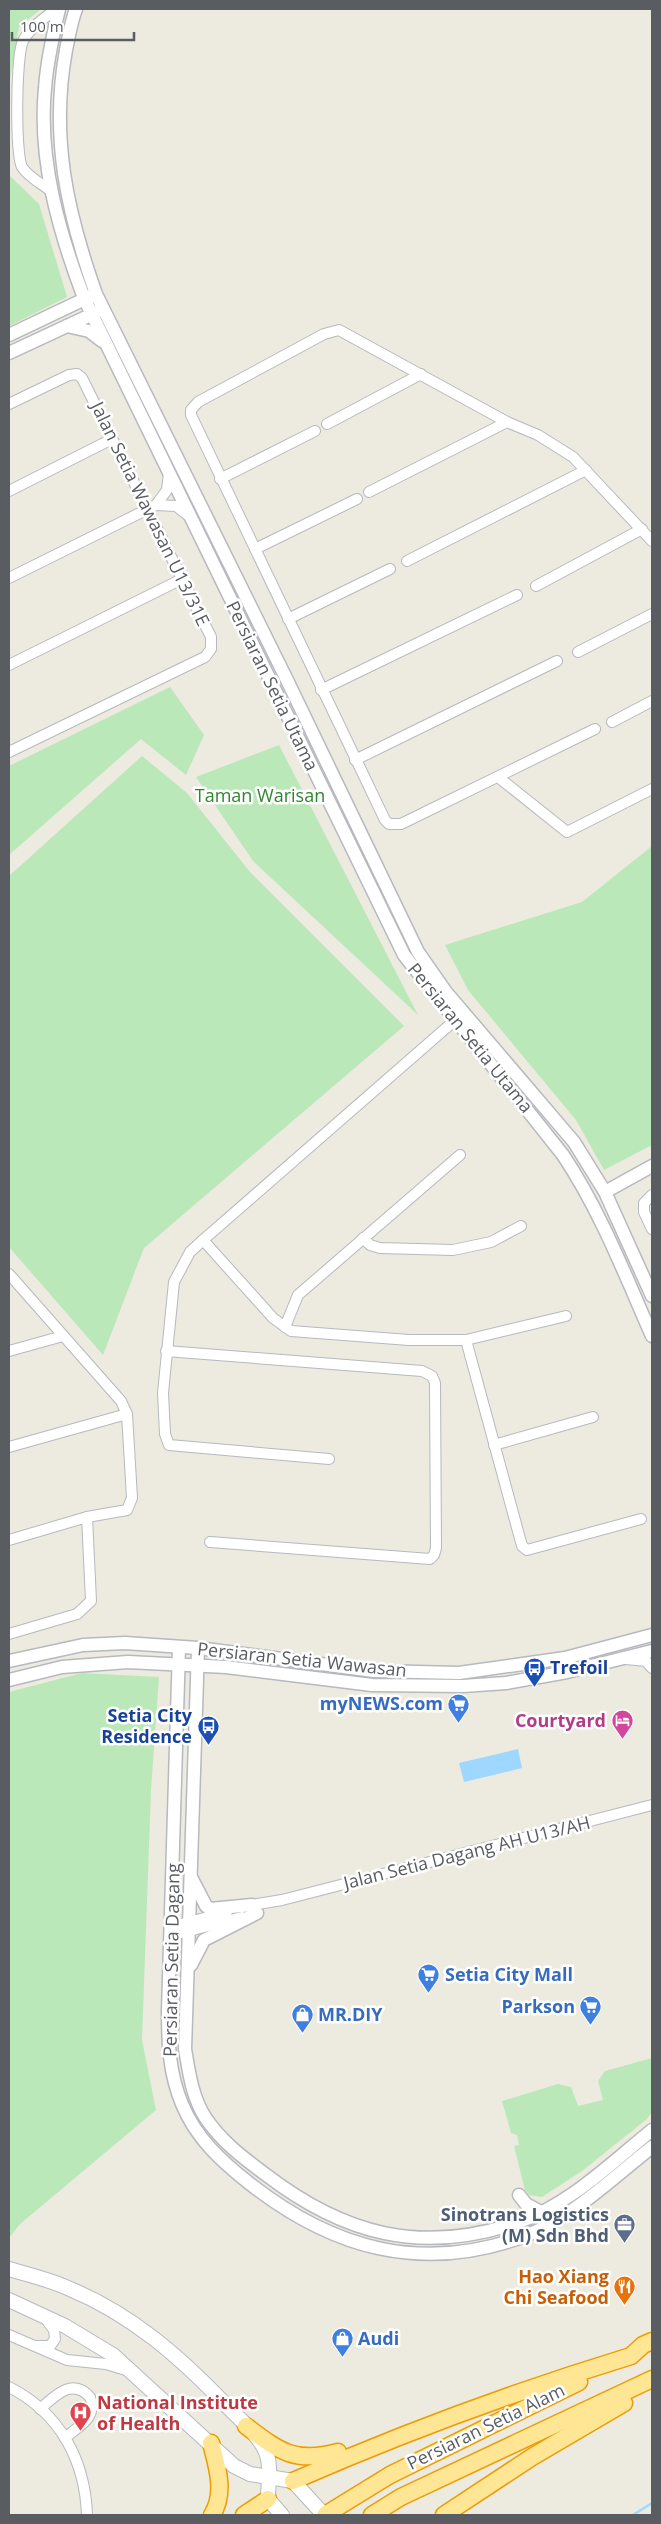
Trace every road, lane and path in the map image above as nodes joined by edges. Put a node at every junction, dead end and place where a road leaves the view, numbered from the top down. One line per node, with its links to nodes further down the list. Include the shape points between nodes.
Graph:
1 (58, 9): 3 (street, Persiaran Setia Utama, via 44,90); 3 (street, via 34,27 22,44 18,100 20,161 29,174)
2 (76, 9): 4 (street, Persiaran Setia Utama, via 63,68 60,143 67,193)
3 (51, 191): 4 (street, Persiaran Setia Utama, via 63,240)
4 (90, 296): 5 (street, Persiaran Setia Utama); 7 (street)
5 (97, 312): 6 (street); 8 (street, Persiaran Setia Utama); 46 (street, Persiaran Setia Utama, via 287,680 418,952)
6 (67, 326): 8 (street, via 90,331); 9 (street)
7 (9, 335)
8 (106, 345): 17 (street, Persiaran Setia Utama)
9 (9, 353)
10 (421, 374): 12 (street); 13 (street); 18 (street, via 349,334 339,330 324,334 191,410 191,420)
11 (9, 404): 15 (street, Jalan Setia Wawasan U13/31E, via 76,374 82,378)
12 (507, 422): 16 (street, via 574,457); 20 (street)
13 (327, 424)
14 (315, 431): 18 (street)
15 (112, 439): 19 (street); 22 (street, Jalan Setia Wawasan U13/31E)
16 (586, 470): 24 (street); 27 (street)
17 (169, 472): 22 (street, via 167,490); 23 (street, Persiaran Setia Utama)
18 (220, 479): 26 (street)
19 (9, 491)
20 (369, 492)
21 (356, 498): 26 (street)
22 (152, 507): 23 (street, via 176,506); 29 (street); 30 (street, Jalan Setia Wawasan U13/31E)
23 (190, 516): 46 (street, Persiaran Setia Utama, via 404,955)
24 (642, 529): 25 (street); 31 (street)
25 (652, 541)
26 (255, 549): 34 (street)
27 (407, 561)
28 (390, 570): 34 (street)
29 (9, 578)
30 (182, 579): 37 (street); 42 (street, Jalan Setia Wawasan U13/31E, via 211,637 211,649 204,657)
31 (536, 586)
32 (517, 595): 38 (street)
33 (652, 614): 35 (street)
34 (288, 619): 38 (street)
35 (578, 652)
36 (557, 662): 43 (street)
37 (9, 665)
38 (322, 690): 43 (street)
39 (652, 701): 40 (street)
40 (612, 722)
41 (595, 729): 44 (street)
42 (9, 752)
43 (355, 760): 44 (street, via 389,824 401,824)
44 (498, 777): 45 (street, via 566,832)
45 (652, 789)
46 (458, 1016): 49 (street, Persiaran Setia Utama, via 562,1126); 50 (street, Persiaran Setia Utama); 59 (street)
47 (460, 1155): 58 (street)
48 (652, 1166): 51 (street)
49 (594, 1173): 51 (street, via 604,1180); 52 (street, Persiaran Setia Utama)
50 (577, 1176): 52 (street); 55 (street, Persiaran Setia Utama)
51 (621, 1183): 52 (street); 54 (street)
52 (605, 1192): 54 (street, Persiaran Setia Utama); 55 (street)
53 (652, 1195): 57 (street, via 644,1203 644,1212)
54 (615, 1213): 61 (street, Persiaran Setia Utama)
55 (601, 1220): 65 (street, Persiaran Setia Utama)
56 (521, 1226): 58 (street, via 491,1242 453,1250 380,1248 370,1245)
57 (652, 1229)
58 (364, 1238): 63 (street, via 298,1295)
59 (202, 1240): 63 (street, via 273,1318); 68 (street, via 190,1252 174,1282)
60 (9, 1274): 64 (street)
61 (652, 1296)
62 (566, 1316): 66 (street)
63 (285, 1326): 66 (street, via 291,1331 380,1338)
64 (63, 1336): 67 (street); 69 (street, via 121,1401)
65 (652, 1336)
66 (466, 1340): 71 (street)
67 (9, 1351)
68 (166, 1351): 73 (street, via 164,1434 169,1444); 77 (street, via 422,1371 432,1376 435,1383 436,1548 430,1559)
69 (127, 1414): 72 (street); 74 (street, via 132,1498 127,1510)
70 (594, 1417): 71 (street)
71 (494, 1445): 75 (street, via 522,1546 527,1550)
72 (9, 1448)
73 (329, 1459)
74 (87, 1518): 76 (street); 78 (street, via 92,1594 88,1606 76,1614)
75 (641, 1519)
76 (9, 1540)
77 (210, 1542)
78 (9, 1634)
79 (652, 1635): 81 (street, Persiaran Setia Wawasan, via 565,1658 459,1673 374,1671)
80 (179, 1648): 81 (street, Persiaran Setia Wawasan); 84 (street, Persiaran Setia Wawasan, via 99,1643); 86 (street, Persiaran Setia Dagang)
81 (198, 1648): 87 (street, Persiaran Setia Dagang)
82 (652, 1651): 83 (street, Persiaran Setia Wawasan)
83 (625, 1659): 88 (street, Persiaran Setia Wawasan, via 506,1682 464,1686 372,1686); 89 (street, via 646,1661)
84 (9, 1661)
85 (163, 1665): 86 (street, Persiaran Setia Wawasan); 90 (street, Persiaran Setia Wawasan, via 128,1662 78,1665); 91 (street, via 173,1675)
86 (178, 1665): 87 (street, Persiaran Setia Wawasan); 91 (street, Persiaran Setia Dagang)
87 (196, 1666): 88 (street, Persiaran Setia Wawasan); 92 (street, Persiaran Setia Dagang)
88 (226, 1667): 92 (street, via 213,1672)
89 (652, 1668)
90 (9, 1680)
91 (178, 1687): 97 (street, Persiaran Setia Dagang)
92 (196, 1690): 94 (street, Persiaran Setia Dagang)
93 (652, 1805): 95 (street, Jalan Setia Dagang AH U13/AH)
94 (191, 1877): 95 (street, via 210,1909); 96 (street, Persiaran Setia Dagang)
95 (254, 1909): 96 (street, Jalan Setia Dagang AH U13/AH); 98 (street, via 204,1940)
96 (190, 1926): 97 (street, Jalan Setia Dagang AH U13/AH); 98 (street, Persiaran Setia Dagang)
97 (170, 1931): 100 (street, Persiaran Setia Dagang, via 168,2011 172,2073 182,2104 196,2131 220,2160 265,2195 334,2235 365,2246 397,2252 440,2253 501,2243 529,2234 563,2215)
98 (189, 1970): 104 (street, Persiaran Setia Dagang, via 185,2049 189,2071 205,2116 228,2146 314,2207 358,2228 394,2236 432,2239)
99 (652, 2130): 102 (street, Persiaran Setia Dagang, via 562,2202)
100 (652, 2147)
101 (519, 2196): 102 (street)
102 (541, 2212): 104 (street, Persiaran Setia Dagang, via 517,2223)
103 (514, 2214): 104 (street)
104 (483, 2232)
105 (9, 2269): 118 (main road, via 69,2288 127,2319 192,2370)
106 (9, 2300): 107 (main road)
107 (44, 2317): 110 (street, via 54,2330 55,2339 50,2346); 113 (main road, via 114,2355)
108 (9, 2335): 110 (street)
109 (652, 2341): 112 (highway)
110 (35, 2346): 113 (street, via 67,2360 106,2364)
111 (652, 2347): 112 (highway, Persiaran Setia Alam)
112 (631, 2356): 119 (highway); 129 (highway, Persiaran Setia Alam, via 390,2475)
113 (134, 2373): 121 (main road)
114 (652, 2379): 130 (highway, Persiaran Setia Alam, via 401,2497)
115 (652, 2386): 131 (highway, via 532,2457)
116 (9, 2387): 117 (street)
117 (40, 2409): 120 (street); 120 (street, via 66,2389 79,2388 87,2394 93,2403 90,2415)
118 (246, 2426): 119 (highway, via 286,2454 318,2458); 122 (main road, via 265,2450)
119 (430, 2426): 123 (highway, via 358,2452)
120 (65, 2438): 125 (street, via 81,2470)
121 (211, 2443): 122 (main road, via 242,2471); 126 (highway, via 219,2472 220,2496)
122 (269, 2476): 123 (main road); 124 (main road)
123 (293, 2481): 129 (main road)
124 (268, 2499): 127 (highway); 128 (main road)
125 (87, 2515)
126 (212, 2515)
127 (244, 2515)
128 (282, 2515)
129 (324, 2515)
130 (372, 2515)
131 (444, 2515)

